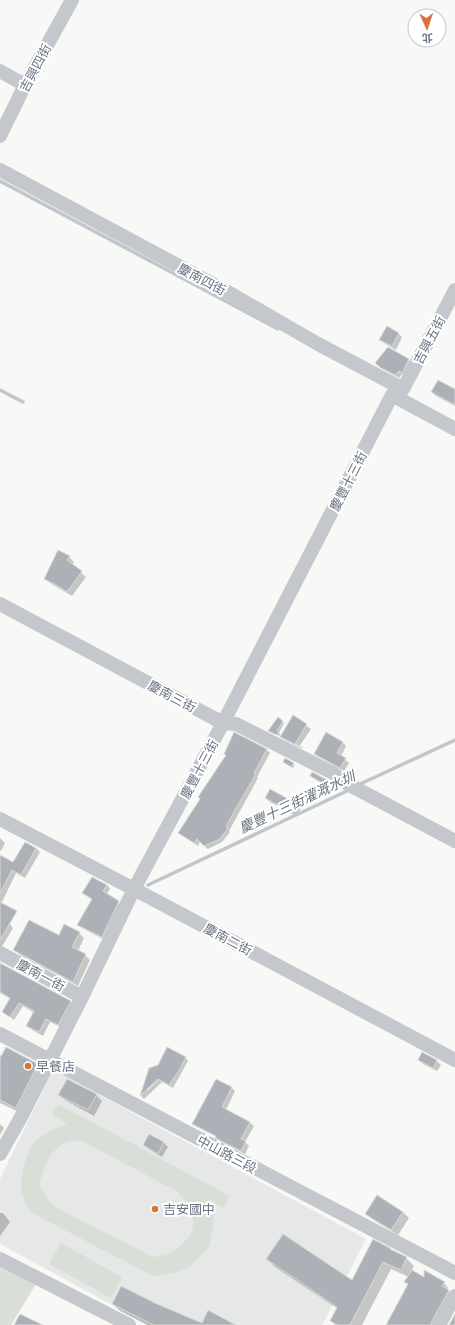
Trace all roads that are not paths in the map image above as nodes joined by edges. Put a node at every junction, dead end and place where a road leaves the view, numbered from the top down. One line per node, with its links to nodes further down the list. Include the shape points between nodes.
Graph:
1 (72, 0): 3 (street, 吉興四街)
2 (0, 71): 3 (street)
3 (26, 85): 4 (street, 吉興四街)
4 (0, 136)
5 (0, 170): 7 (street, 慶南四街, via 232,295)
6 (455, 290): 7 (street, 吉興五街)
7 (398, 392): 8 (street, 慶南四街); 10 (street, 慶豐十三街)
8 (455, 429)
9 (0, 604): 10 (street, 慶南三街)
10 (223, 723): 12 (street, 慶南三街, via 236,724 333,773 369,796); 13 (street, 慶豐十三街)
11 (0, 819): 13 (street, 慶南二街)
12 (455, 841)
13 (134, 889): 15 (street, 慶豐十三街); 18 (street, 慶南二街)
14 (0, 953): 15 (street, 慶南一街)
15 (82, 997): 17 (street, 慶豐十三街)
16 (0, 1034): 17 (street, 中山路三段)
17 (49, 1060): 19 (street, 慶豐十三街); 21 (street, 中山路三段)
18 (455, 1060)
19 (0, 1154)
20 (0, 1259): 23 (street)
21 (455, 1274)
22 (455, 1296): 24 (street)
23 (129, 1325)
24 (439, 1325)

